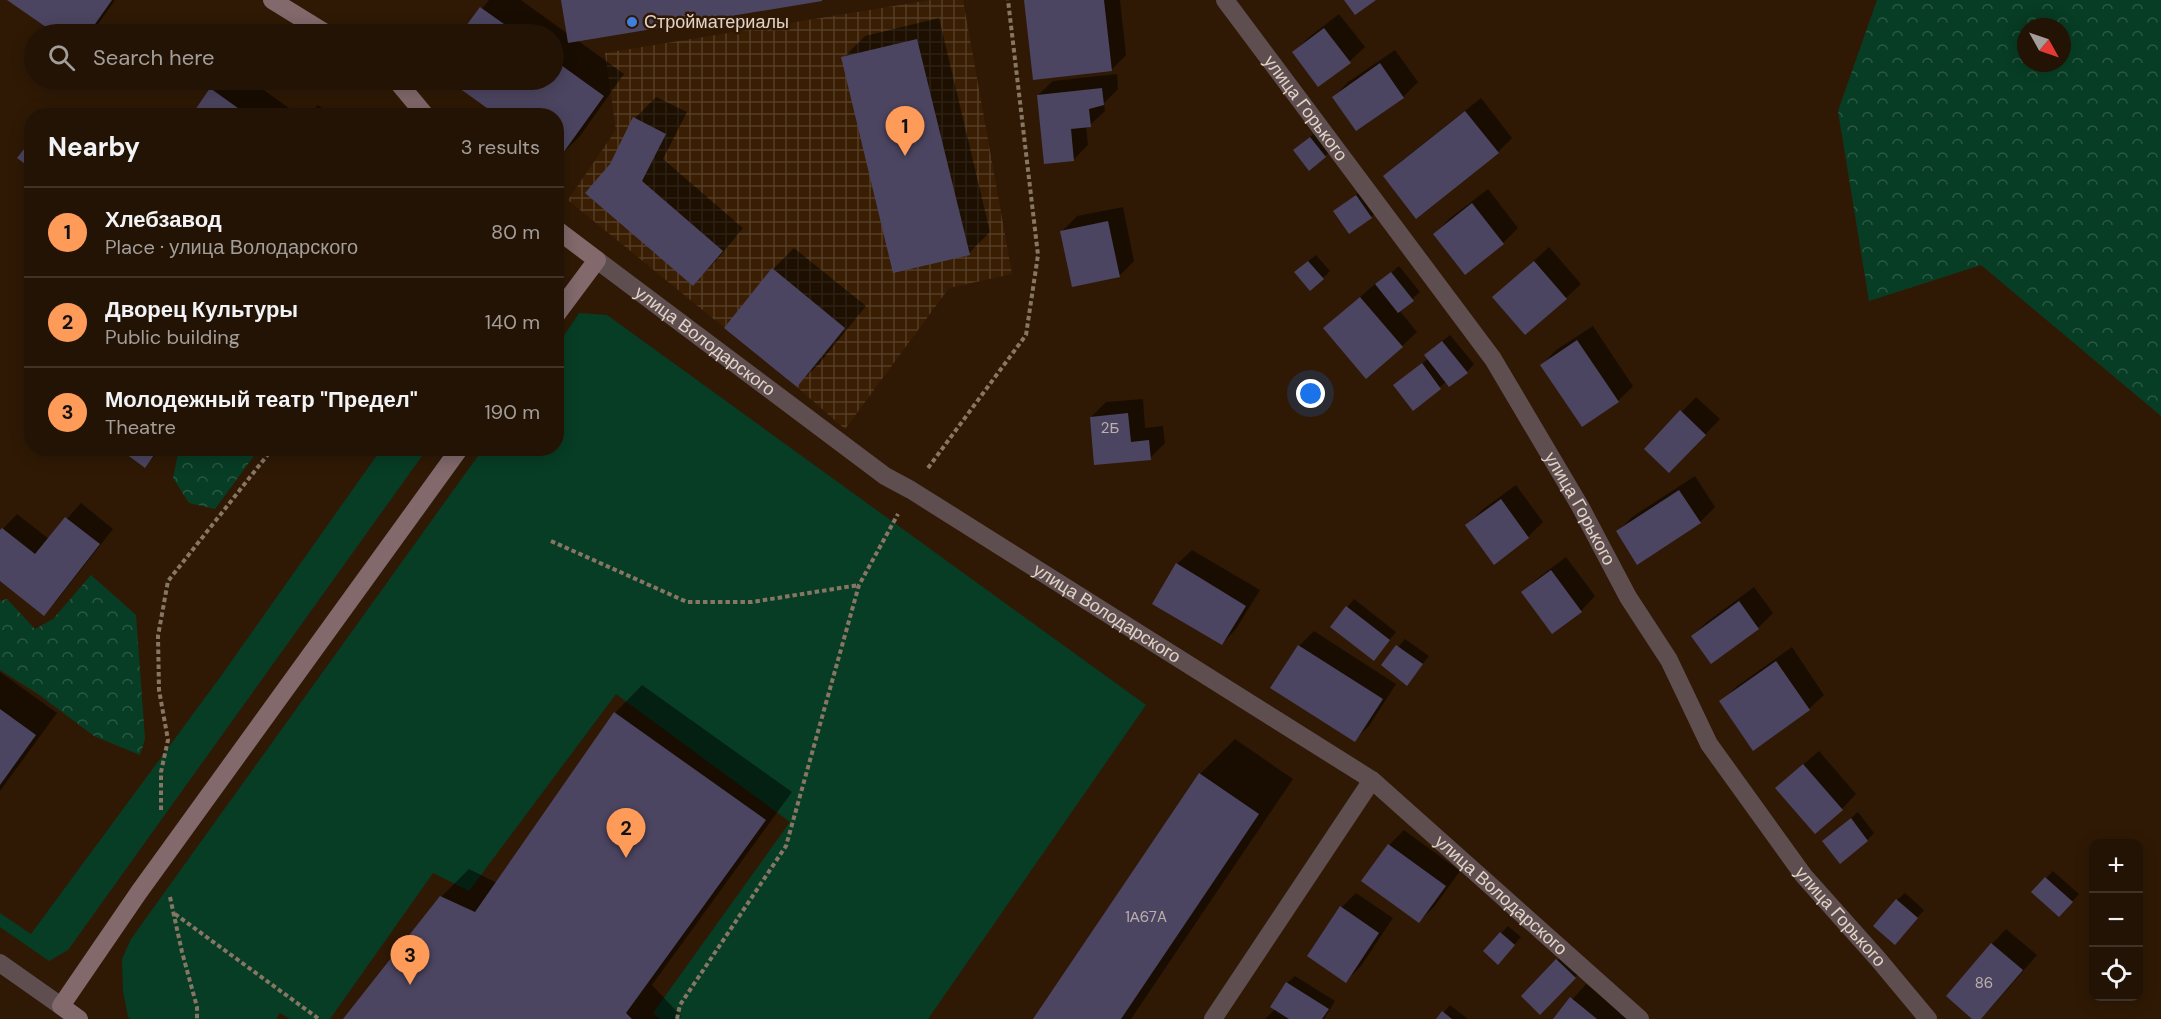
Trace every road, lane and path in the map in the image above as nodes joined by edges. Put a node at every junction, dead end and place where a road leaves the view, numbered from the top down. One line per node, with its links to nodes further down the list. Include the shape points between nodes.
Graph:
1 (272, 0): 4 (street)
2 (1008, 0): 12 (path, via 1038,255 1026,334)
3 (1225, 0): 26 (street, улица Горького, via 1493,358 1628,597 1669,660 1709,744 1804,876)
4 (311, 24)
5 (404, 90): 6 (street)
6 (419, 108)
7 (564, 235): 8 (street, улица Володарского)
8 (597, 260): 9 (street); 12 (street, улица Володарского, via 885,476)
9 (564, 304)
10 (267, 456): 16 (path, via 168,581 158,636 159,690 168,740 161,772)
11 (454, 456): 16 (street)
12 (911, 490): 14 (path); 15 (street, улица Володарского)
13 (551, 541): 14 (path, via 687,602 752,602)
14 (859, 585): 23 (path, via 786,846 680,1005)
15 (1372, 780): 24 (street); 25 (street, улица Володарского)
16 (160, 863): 17 (path); 19 (street)
17 (175, 914): 21 (path); 22 (path)
18 (0, 963): 19 (street)
19 (61, 1006): 20 (street)
20 (79, 1019)
21 (198, 1019)
22 (319, 1019)
23 (677, 1019)
24 (1213, 1019)
25 (1640, 1019)
26 (1928, 1019)

